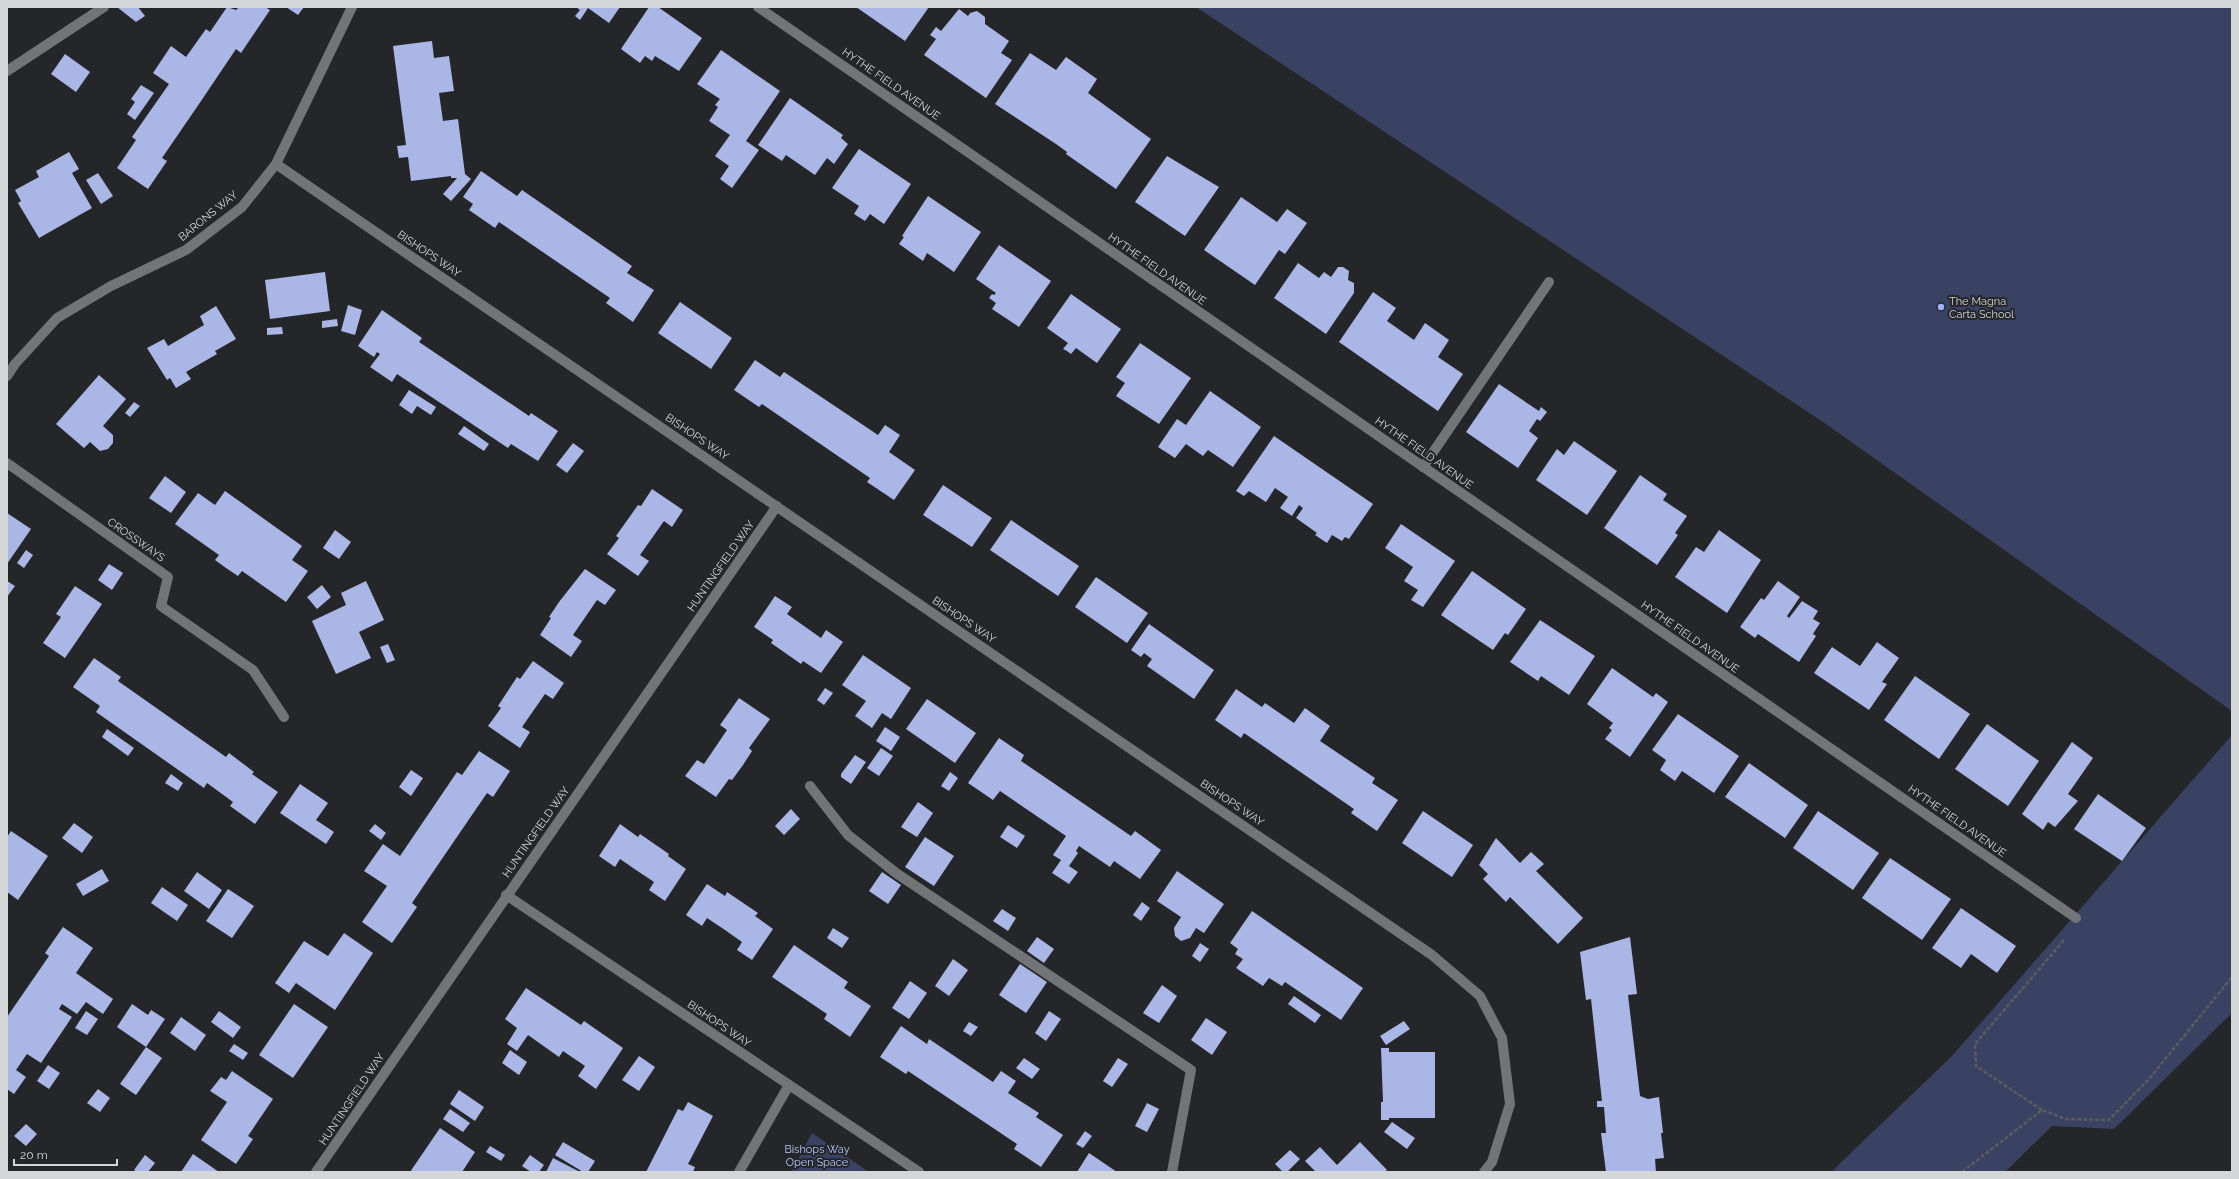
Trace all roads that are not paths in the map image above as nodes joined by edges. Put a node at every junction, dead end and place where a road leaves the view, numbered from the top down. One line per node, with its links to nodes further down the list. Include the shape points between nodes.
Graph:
1 (104, 7): 4 (street)
2 (352, 7): 5 (street, BARONS WAY)
3 (758, 7): 9 (street, HYTHE FIELD AVENUE)
4 (7, 71)
5 (276, 164): 7 (street, BARONS WAY, via 242,207 186,250 111,286 57,318); 10 (street, BISHOPS WAY)
6 (1549, 282): 9 (street)
7 (7, 376)
8 (7, 463): 11 (street, CROSSWAYS, via 168,577 161,606 253,670)
9 (1424, 467): 14 (street, HYTHE FIELD AVENUE)
10 (777, 506): 13 (street, HUNTINGFIELD WAY); 20 (street, BISHOPS WAY, via 1432,955 1480,996 1502,1038 1510,1104 1492,1162)
11 (284, 717)
12 (810, 786): 19 (street, via 848,835 896,873 1191,1070)
13 (506, 895): 15 (street, BISHOPS WAY); 16 (street, HUNTINGFIELD WAY)
14 (2076, 918)
15 (789, 1085): 17 (street); 18 (street, BISHOPS WAY)
16 (316, 1172)
17 (739, 1172)
18 (919, 1172)
19 (1172, 1172)
20 (1484, 1172)

